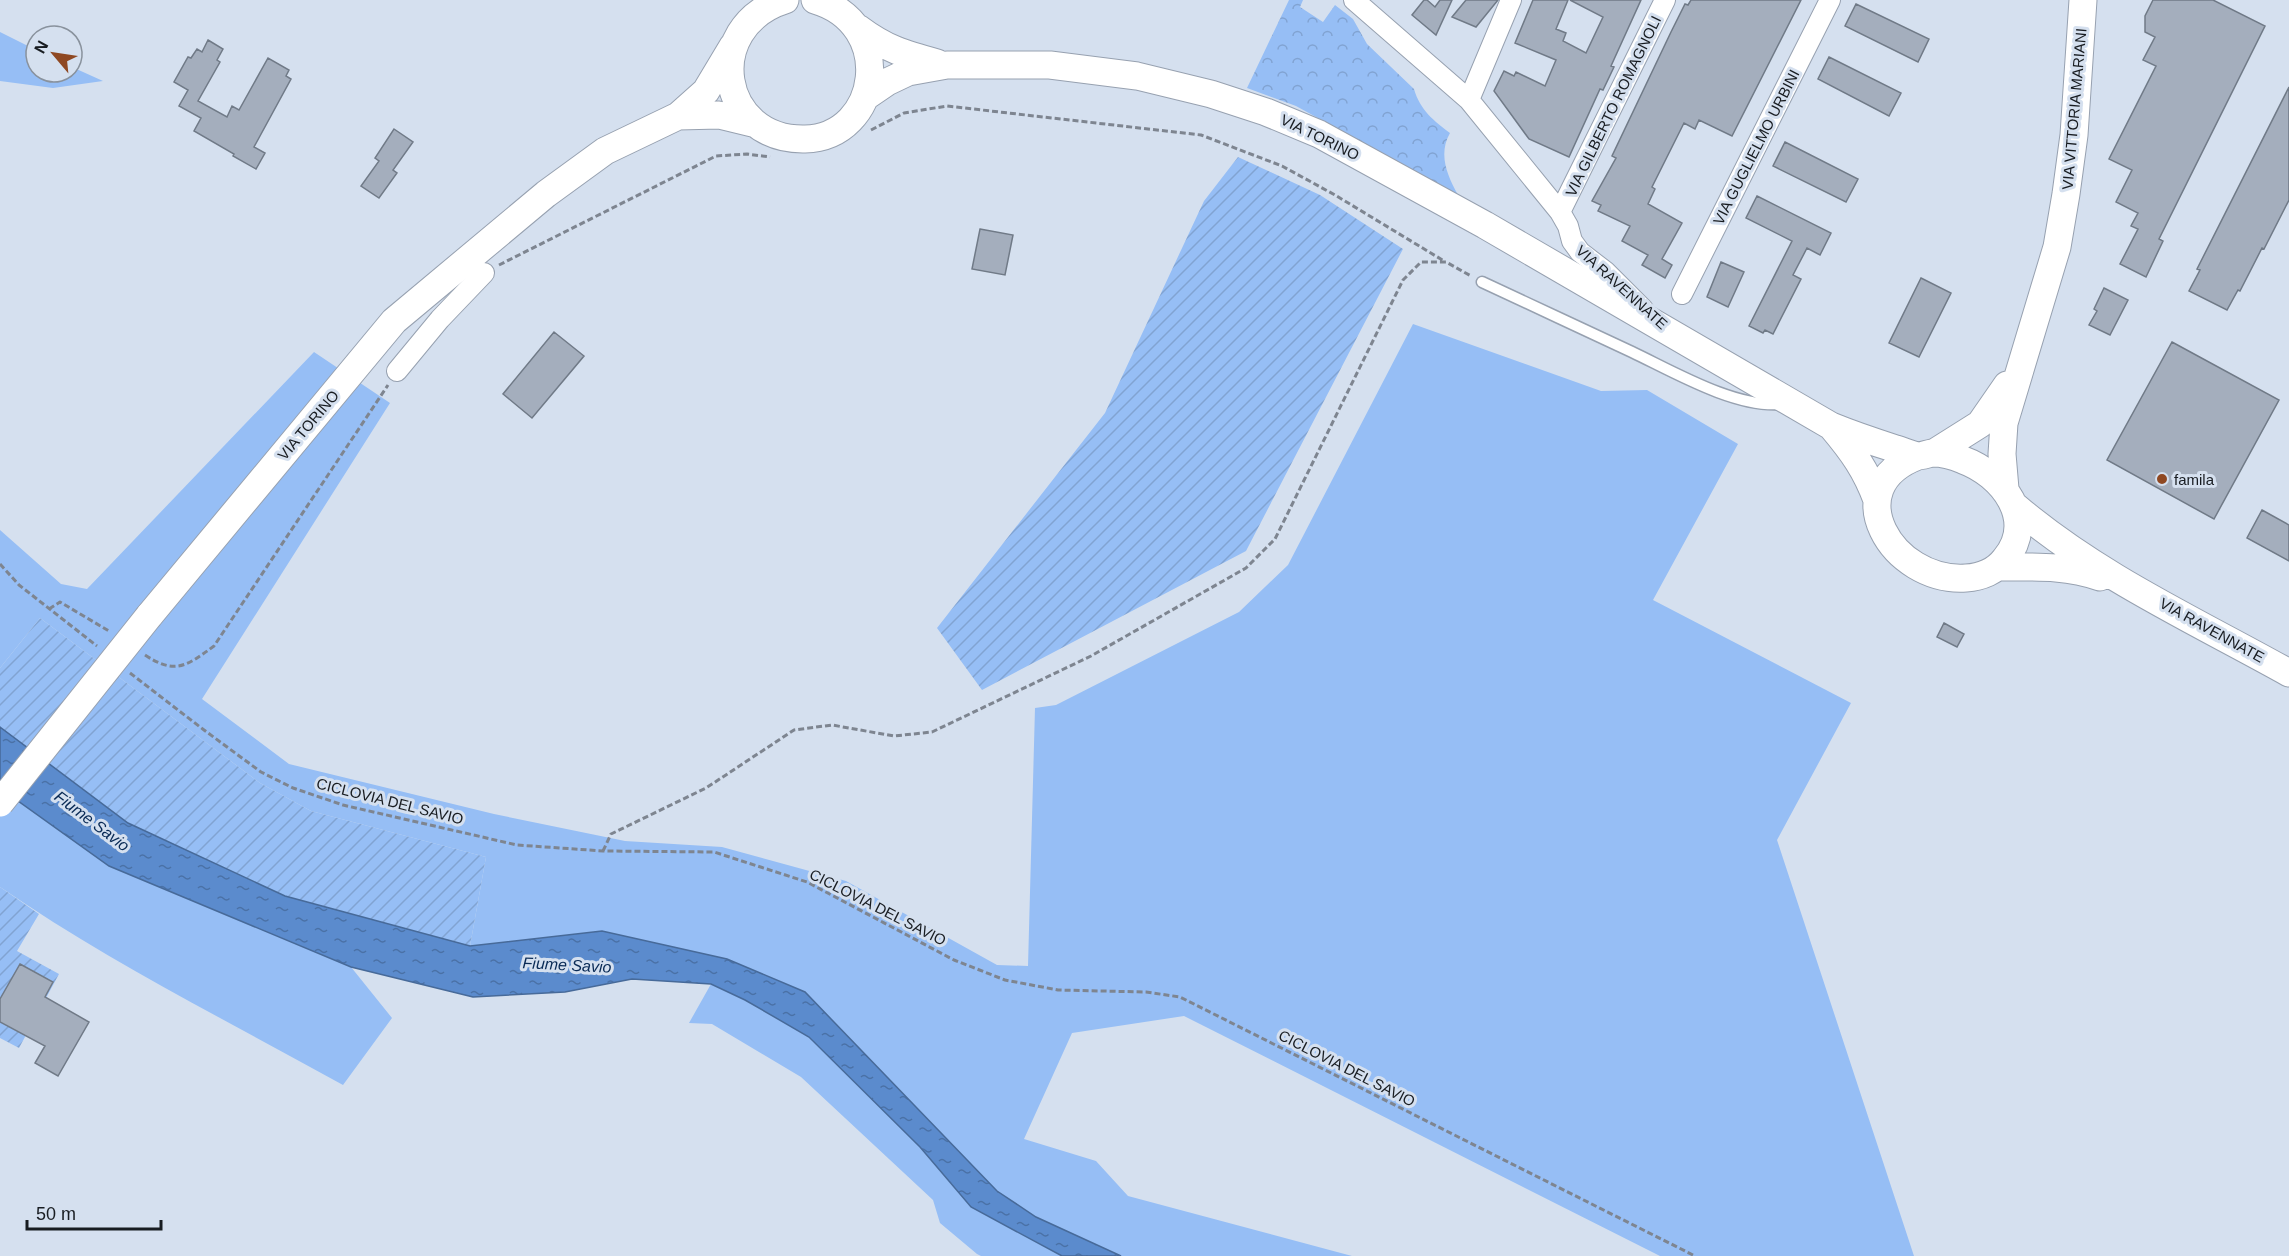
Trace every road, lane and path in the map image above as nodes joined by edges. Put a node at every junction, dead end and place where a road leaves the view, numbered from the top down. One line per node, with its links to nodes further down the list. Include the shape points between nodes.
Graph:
1 (785, 0): 8 (main road)
2 (1354, 0): 13 (street, VIA RAVENNATE)
3 (1511, 0): 13 (street)
4 (1665, 0): 18 (street, VIA GILBERTO ROMAGNOLI)
5 (1830, 0): 23 (street, VIA GUGLIELMO URBINI)
6 (2084, 0): 26 (main road, VIA VITTORIA MARIANI, via 2074,135 2064,205 2057,247)
7 (823, 1): 9 (main road, VIA TORINO)
8 (755, 8): 10 (main road, VIA TORINO)
9 (858, 27): 11 (main road, VIA TORINO, via 879,44); 12 (main road, via 868,49 871,74)
10 (733, 46): 14 (main road, VIA TORINO, via 706,91); 15 (main road, via 729,67 732,89 741,108)
11 (947, 65): 12 (main road, VIA TORINO, via 908,72); 25 (main road, VIA TORINO, via 1050,64 1137,76 1266,112 1319,134)
12 (865, 97): 15 (main road, via 842,126 826,135 789,139)
13 (1469, 100): 18 (street, VIA RAVENNATE)
14 (678, 116): 15 (main road, VIA TORINO, via 719,115); 21 (main road, VIA TORINO, via 605,152 546,194)
15 (756, 124)
16 (864, 135): 19 (path, via 904,113 947,106 1201,135 1282,166)
17 (770, 158): 20 (path, via 747,154 716,156)
18 (1560, 212): 25 (street, VIA RAVENNATE, via 1580,252 1606,272)
19 (1446, 262): 22 (path); 43 (path, via 1421,262 1403,280 1275,539 1246,568 1091,656 932,732 894,736 832,725 794,730 706,788 611,834)
20 (484, 273): 24 (street)
21 (444, 279): 24 (street, via 446,290); 42 (main road, VIA TORINO, bridge, via 394,321)
22 (1482, 282): 28 (lane, via 1741,400 1772,405)
23 (1682, 294)
24 (440, 319): 27 (street)
25 (1657, 324): 28 (main road, VIA RAVENNATE)
26 (2025, 356): 30 (main road, VIA VITTORIA MARIANI, via 1980,424); 31 (main road, VIA VITTORIA MARIANI, via 2004,423 2002,454)
27 (397, 371): 38 (path, via 214,646 188,665 171,667)
28 (1794, 403): 29 (main road, VIA RAVENNATE)
29 (1831, 426): 30 (main road, VIA RAVENNATE, via 1870,441); 32 (main road, VIA RAVENNATE, via 1856,456)
30 (1926, 454): 31 (main road, via 1974,464); 32 (main road, via 1902,462 1889,473)
31 (2011, 498): 34 (main road, via 2018,526 2016,542); 35 (main road, VIA RAVENNATE, via 2068,548)
32 (1877, 500): 34 (main road, via 1886,537 1911,565 1954,579 1976,577)
33 (0, 564): 36 (path)
34 (1998, 567): 35 (main road, VIA RAVENNATE, via 2082,570)
35 (2134, 588): 41 (main road, VIA RAVENNATE)
36 (49, 609): 37 (path, via 60,602); 39 (path)
37 (110, 632)
38 (138, 651)
39 (104, 652)
40 (122, 666): 43 (path, CICLOVIA DEL SAVIO, via 252,765 293,788 343,805 517,845)
41 (2289, 673)
42 (0, 803)
43 (603, 850): 44 (path, CICLOVIA DEL SAVIO, via 724,855 807,882 954,960 1005,980 1058,990 1146,992 1180,997)
44 (1695, 1256)

